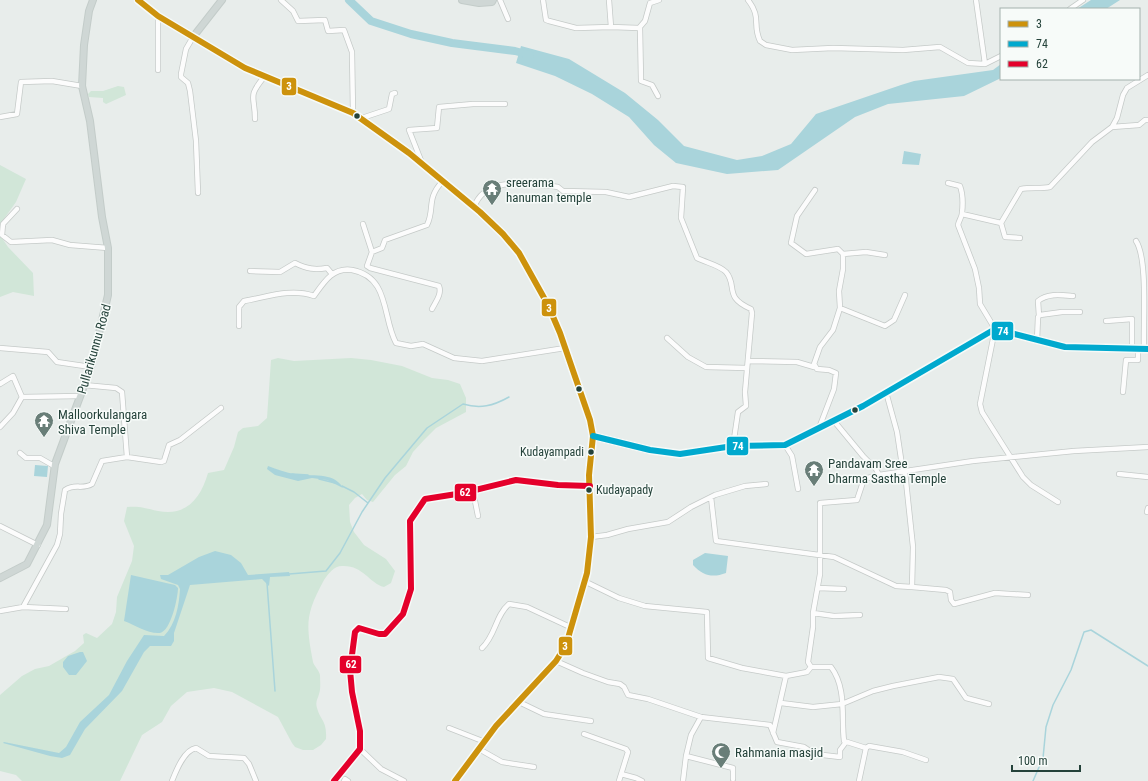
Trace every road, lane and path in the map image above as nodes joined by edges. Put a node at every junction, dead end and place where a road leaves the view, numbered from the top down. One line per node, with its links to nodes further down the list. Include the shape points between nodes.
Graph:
1 (93, 0): 25 (main road, Pullarikunnu Road, via 84,45)
2 (138, 0): 15 (main road)
3 (222, 0): 19 (main road)
4 (281, 0): 29 (street, via 293,11 298,21 325,20 328,31 344,30 352,52)
5 (462, 0): 6 (main road, via 487,3)
6 (493, 0)
7 (500, 0): 16 (street)
8 (543, 0): 17 (street, via 546,20 576,28)
9 (609, 0): 17 (street)
10 (658, 0): 18 (street, via 650,3)
11 (748, 0): 21 (street, via 757,12 756,33 760,41 773,47 792,50 903,50 940,47 968,63)
12 (976, 0): 21 (street)
13 (1083, 0): 14 (street)
14 (1071, 8)
15 (158, 16): 19 (main road); 22 (street)
16 (508, 19)
17 (611, 27): 18 (street)
18 (640, 28): 27 (street, via 641,81 652,85)
19 (193, 37): 24 (main road); 39 (street, via 186,48 180,74 188,83 190,91 196,141)
20 (1000, 56): 21 (street)
21 (985, 64)
22 (158, 70)
23 (1148, 76): 34 (street, via 1127,88)
24 (264, 77): 29 (main road); 32 (street, via 254,90)
25 (82, 86): 30 (street, via 52,82 21,82 16,114); 47 (main road, Pullarikunnu Road, via 90,121)
26 (395, 93): 31 (street, via 392,94 389,110)
27 (658, 96)
28 (505, 104): 35 (street, via 439,107 437,128 409,130)
29 (353, 113): 31 (main road)
30 (0, 117)
31 (362, 118): 35 (main road)
32 (254, 119)
33 (1148, 120): 34 (street, via 1139,125)
34 (1112, 127): 43 (street, via 1092,142 1050,186 1041,189 1021,189)
35 (422, 165): 36 (main road)
36 (442, 182): 40 (main road); 48 (street, via 431,199 427,225 385,240 382,248)
37 (948, 183): 42 (street, via 960,186)
38 (815, 190): 49 (street, via 797,216 792,243 806,254 838,249)
39 (198, 193)
40 (474, 207): 67 (main road, via 519,253 548,305); 69 (street, via 477,198 486,191 498,185 508,184 558,187 563,191 606,192 629,197 673,186 683,187 680,218 698,258 725,271 736,300 751,309 753,317)
41 (17, 208): 47 (street, via 3,224 2,235 11,242 52,240 70,245)
42 (962, 214): 43 (street); 63 (street, via 958,225 975,269 980,304)
43 (1001, 223): 45 (street, via 1005,237)
44 (363, 224): 48 (street)
45 (1020, 238)
46 (1136, 241): 68 (street, via 1141,245 1145,258 1148,296)
47 (108, 248): 70 (main road, Pullarikunnu Road, via 108,295)
48 (372, 252): 51 (street)
49 (843, 254): 50 (street, via 866,252); 57 (street)
50 (885, 255)
51 (367, 266): 53 (street); 58 (street, via 439,286 438,297)
52 (250, 271): 54 (street, via 280,272 296,263 310,269 327,268)
53 (361, 272): 54 (street, via 339,270); 67 (street, via 371,278 380,291 396,343 411,346 423,344 454,358 482,361)
54 (332, 274): 62 (street, via 314,296 288,292 244,301 239,307)
55 (905, 295): 57 (street, via 894,320 885,326)
56 (1073, 296): 60 (street, via 1055,295 1042,298 1038,301)
57 (840, 308): 71 (street, via 833,330 820,347)
58 (432, 309)
59 (1080, 312): 60 (street)
60 (1039, 316): 65 (street)
61 (1106, 321): 68 (street, via 1132,319)
62 (239, 326)
63 (995, 329): 65 (main road); 75 (main road); 89 (street, via 980,406)
64 (667, 338): 72 (street, via 688,357 706,367)
65 (1037, 341): 68 (main road, via 1065,347)
66 (0, 348): 70 (street, via 48,352 58,362)
67 (565, 348): 83 (main road)
68 (1140, 349): 76 (street, via 1138,360 1126,360)
69 (748, 361): 71 (street, via 797,362); 72 (street)
70 (91, 367): 74 (main road, Pullarikunnu Road)
71 (814, 367): 82 (street, via 836,374 834,389)
72 (747, 368): 85 (street, via 746,406 738,412)
73 (0, 384): 78 (street, via 13,376)
74 (84, 385): 77 (main road, Pullarikunnu Road); 88 (street, via 118,388 122,392)
75 (886, 392): 80 (main road); 91 (street)
76 (1123, 392)
77 (80, 396): 78 (street); 90 (main road, Pullarikunnu Road)
78 (22, 397): 81 (street, via 13,413)
79 (221, 408): 88 (street, via 184,437 169,445 164,461)
80 (834, 421): 82 (main road); 93 (street)
81 (0, 427)
82 (819, 428): 84 (main road)
83 (593, 436): 85 (main road, via 650,450 680,454); 96 (main road)
84 (785, 445): 85 (main road); 97 (street, via 792,456)
85 (733, 446)
86 (1148, 447): 89 (street)
87 (20, 453): 90 (street, via 26,458 40,458)
88 (127, 457): 112 (street, via 102,461 90,486 70,486 65,490 57,545)
89 (1012, 458): 91 (street); 100 (street, via 1019,472 1031,485)
90 (54, 466): 104 (main road, Pullarikunnu Road, via 47,526)
91 (904, 472): 93 (street); 108 (street, via 913,547)
92 (1119, 474): 94 (street)
93 (879, 475): 105 (street, via 864,479 858,500 820,503)
94 (1148, 477)
95 (766, 484): 99 (street, via 745,486)
96 (590, 486): 98 (street, via 516,480); 103 (main road)
97 (798, 488)
98 (473, 490): 101 (street); 134 (street, via 428,498 422,502 410,521 411,589 403,614 385,634 358,628 355,632 350,670 360,731)
99 (711, 497): 103 (street, via 668,522); 105 (street, via 716,541)
100 (1058, 502)
101 (478, 516)
102 (0, 526): 104 (street)
103 (591, 537): 107 (main road, via 590,558)
104 (38, 545): 106 (main road, Pullarikunnu Road, via 27,564)
105 (820, 555): 108 (street, via 845,560 896,586); 109 (street)
106 (0, 578)
107 (584, 581): 117 (main road); 121 (street, via 619,598 645,606 704,610 708,615 708,658 742,668)
108 (912, 587): 111 (street, via 946,590 950,592 954,604 995,593)
109 (818, 588): 110 (street); 115 (street)
110 (844, 589)
111 (1028, 595)
112 (24, 607): 113 (street); 114 (street)
113 (66, 609)
114 (0, 611)
115 (813, 613): 116 (street, via 834,616); 120 (street, via 814,627 808,662)
116 (860, 615)
117 (570, 627): 118 (street, via 527,607 509,604 503,610 490,641); 119 (main road, via 566,645)
118 (482, 648)
119 (556, 661): 122 (main road); 126 (street, via 583,674 620,684 628,695 648,699)
120 (810, 667): 121 (street, via 807,672); 124 (street, via 831,667 841,687)
121 (786, 676): 123 (street)
122 (519, 702): 127 (street, via 544,714); 131 (main road)
123 (781, 702): 124 (street, via 813,707); 129 (street)
124 (842, 704): 125 (street, via 873,691 939,677 953,679 966,698); 132 (street, via 843,735)
125 (989, 704)
126 (702, 718): 129 (street, via 770,725); 136 (street, via 691,735)
127 (591, 721)
128 (449, 728): 131 (street)
129 (773, 733): 132 (street, via 777,742 804,747 813,753 823,755 840,757 840,750)
130 (584, 734): 139 (street, via 626,749 628,756)
131 (485, 742): 135 (main road)
132 (846, 742): 133 (street)
133 (866, 748): 137 (street, via 880,748); 151 (street)
134 (360, 749): 143 (street); 146 (street, via 381,769)
135 (479, 749): 138 (street, via 502,762); 147 (main road)
136 (686, 756): 140 (street, via 734,768); 150 (street)
137 (926, 760)
138 (534, 766)
139 (621, 774): 148 (street); 149 (street)
140 (733, 779)
141 (172, 781): 142 (street, via 189,752 196,748 209,756 244,758)
142 (256, 781)
143 (334, 781)
144 (344, 781): 145 (street)
145 (348, 781)
146 (404, 781)
147 (455, 781)
148 (619, 781)
149 (642, 781)
150 (683, 781)
151 (859, 781)

